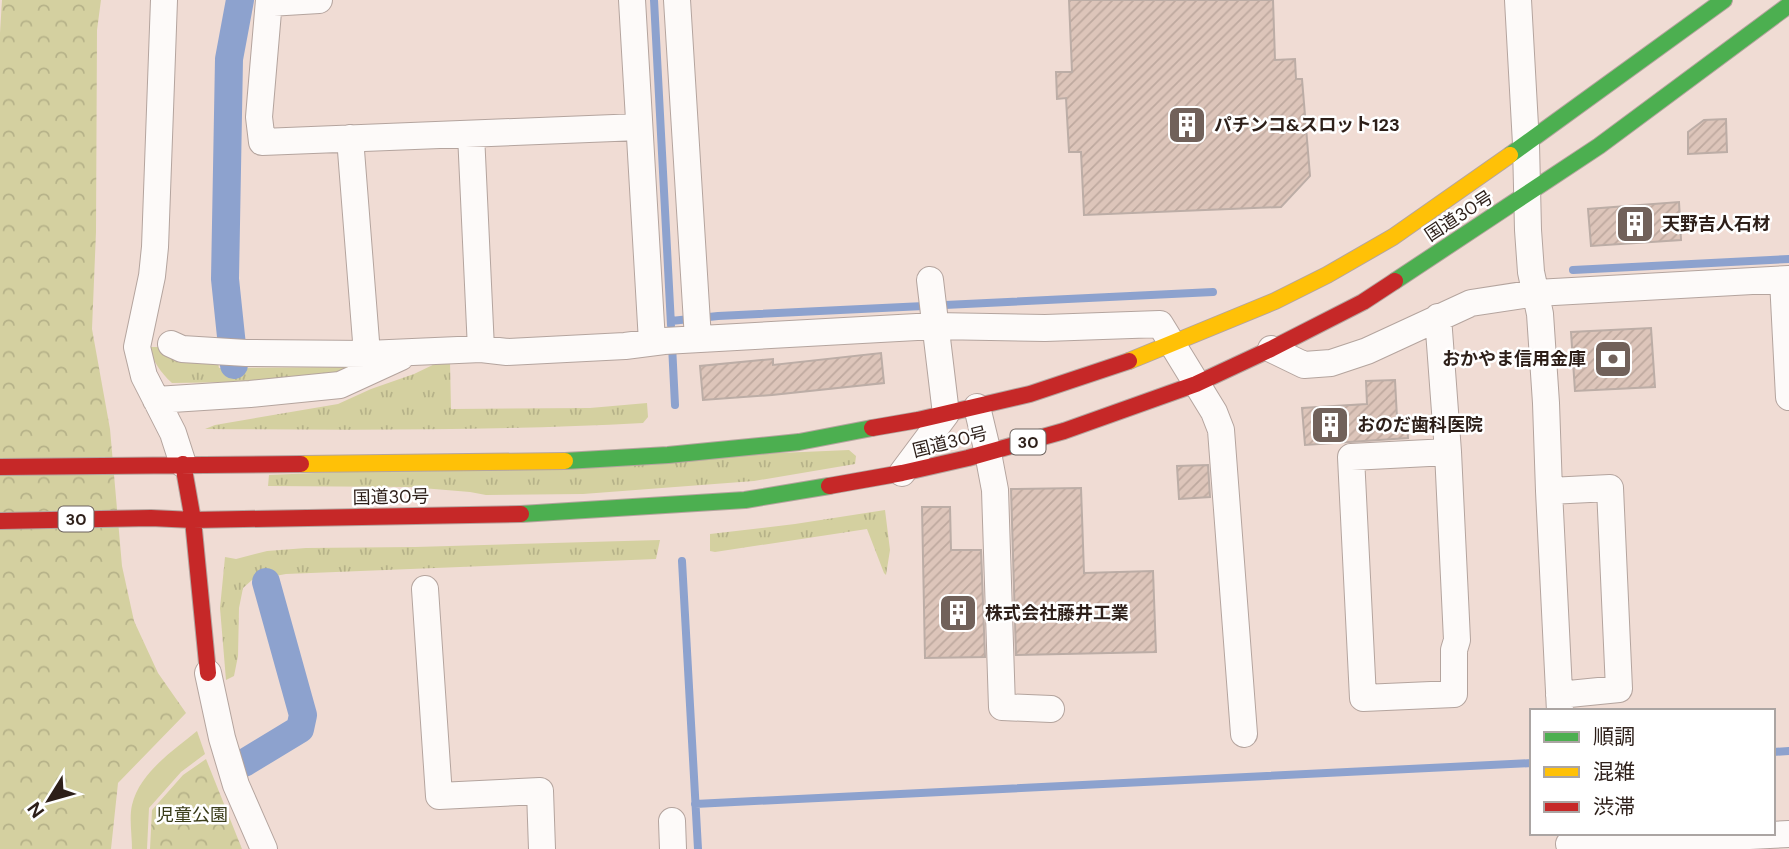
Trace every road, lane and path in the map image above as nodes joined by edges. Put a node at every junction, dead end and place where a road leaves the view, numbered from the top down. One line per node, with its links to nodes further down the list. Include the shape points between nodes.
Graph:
1 (164, 0): 27 (street, via 155,247 137,347)
2 (319, 0): 7 (street)
3 (632, 0): 9 (street)
4 (677, 0): 18 (street)
5 (1518, 0): 12 (street)
6 (1724, 0): 12 (main road, 国道30号 / 30)
7 (269, 1): 11 (street, via 261,142)
8 (1789, 5): 13 (main road, 国道30号 / 30)
9 (639, 127): 10 (street); 18 (street)
10 (471, 134): 11 (street); 21 (street)
11 (350, 138): 24 (street)
12 (1526, 144): 13 (street); 20 (main road, 国道30号 / 30, via 1393,237 1327,275)
13 (1528, 194): 15 (street); 22 (main road, 国道30号 / 30, via 1363,302)
14 (1786, 280): 15 (street); 26 (street)
15 (1536, 293): 17 (street, via 1471,303); 34 (street)
16 (933, 304): 18 (street); 20 (street, via 1045,328 1160,324); 28 (street)
17 (1438, 317): 22 (street, via 1331,363 1304,365); 30 (street)
18 (681, 334): 21 (street, via 625,346 508,352)
19 (171, 344): 24 (street, via 181,349 246,353)
20 (1173, 344): 25 (street); 29 (main road, 国道30号 / 30, via 1030,394)
21 (481, 349): 23 (street)
22 (1271, 349): 25 (main road, 国道30号 / 30, via 1228,369)
23 (412, 352): 24 (street); 27 (street, via 340,385)
24 (367, 354)
25 (1186, 375): 29 (main road, 国道30号 / 30, via 1064,431); 41 (street, via 1214,412 1221,430)
26 (1789, 397)
27 (156, 400): 31 (street)
28 (946, 414): 29 (main road, 国道30号 / 30); 29 (main road, via 976,430); 31 (main road, 国道30号 / 30, via 799,442 668,455 542,462); 33 (street)
29 (987, 429): 33 (main road, 国道30号 / 30); 40 (street, via 995,490 1002,707)
30 (1448, 452): 30 (street, via 1457,640 1454,694 1363,698 1351,457)
31 (183, 464): 32 (main road, 国道30号 / 30); 35 (main road)
32 (0, 467)
33 (902, 473): 35 (main road, 国道30号 / 30, via 746,500 521,514)
34 (1549, 491): 39 (street); 39 (street, via 1610,488 1619,689)
35 (193, 520): 36 (main road, 国道30号 / 30); 38 (main road)
36 (0, 521)
37 (425, 589): 47 (street, via 439,796 540,791)
38 (208, 673): 46 (street, via 236,785)
39 (1559, 703)
40 (1051, 709)
41 (1244, 734)
42 (672, 821): 48 (street)
43 (1789, 834): 45 (street)
44 (1569, 842): 45 (street)
45 (1691, 844)
46 (264, 849)
47 (542, 849)
48 (673, 849)

